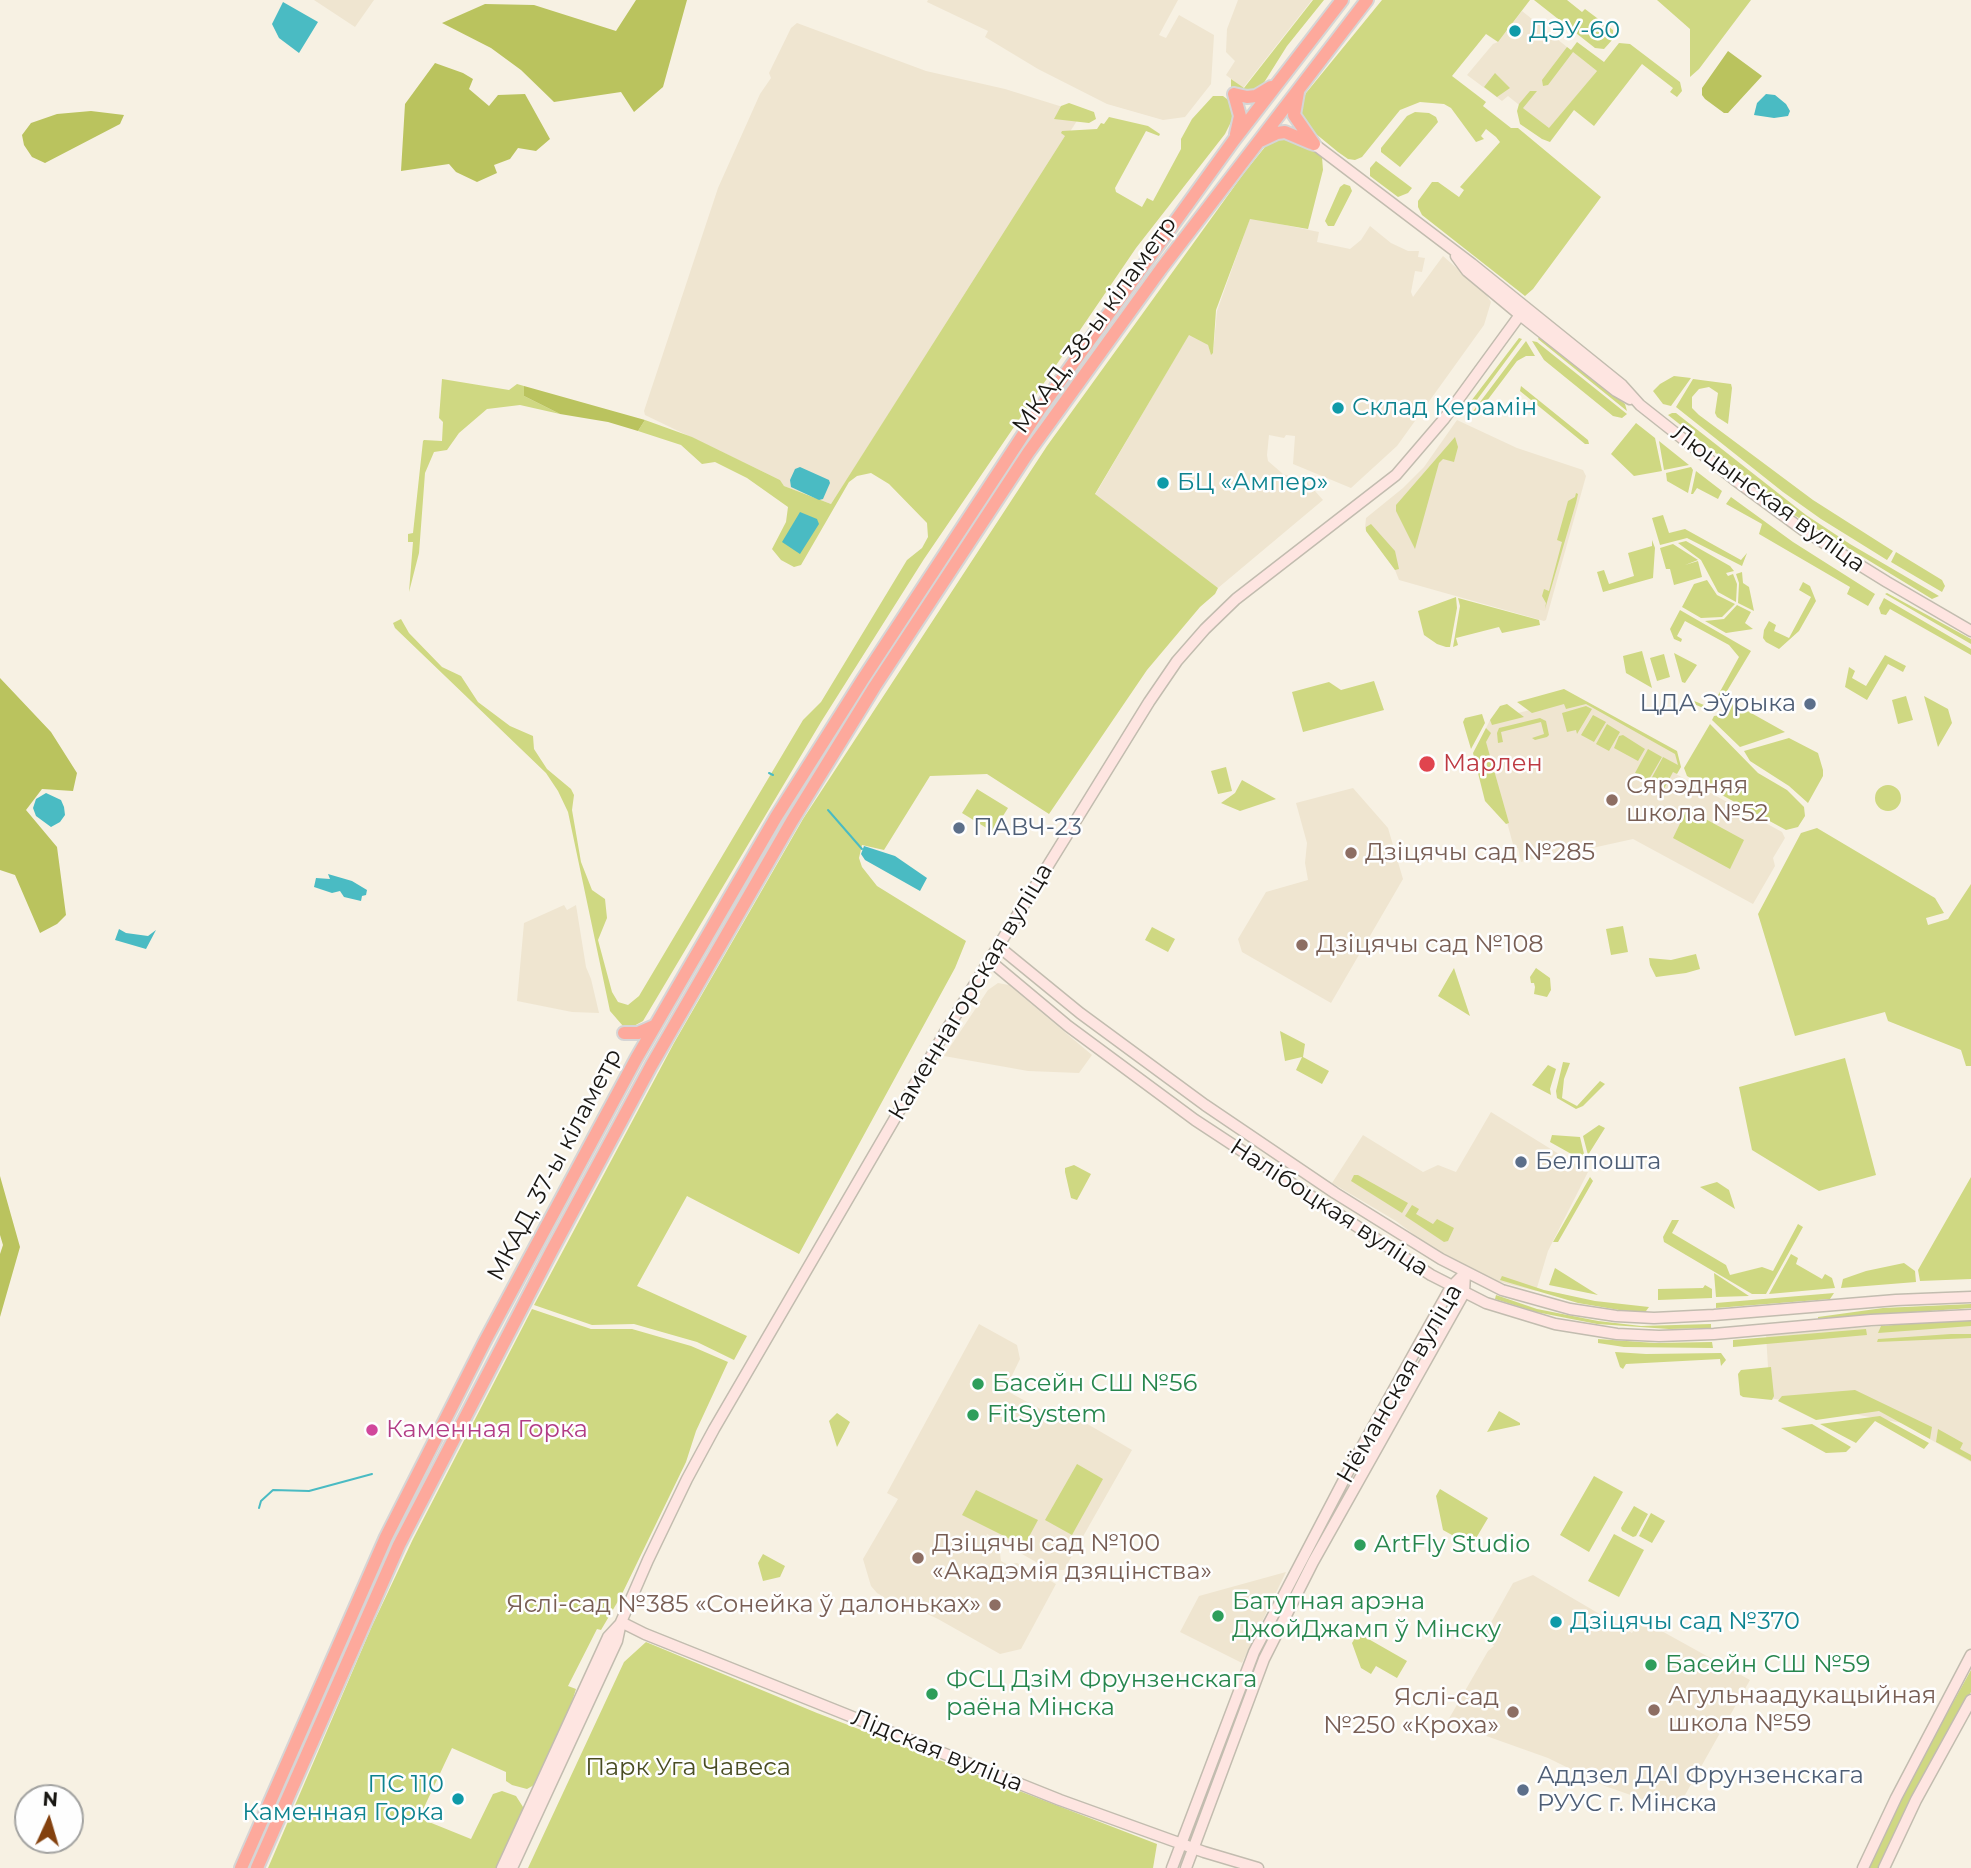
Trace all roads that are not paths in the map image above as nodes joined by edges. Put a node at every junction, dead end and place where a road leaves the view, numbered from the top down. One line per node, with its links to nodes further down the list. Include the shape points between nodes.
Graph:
1 (1342, 0): 3 (highway, МКАД, 38-ы кіламетр)
2 (1367, 0): 4 (highway, МКАД, 38-ы кіламетр)
3 (1278, 83): 5 (highway, МКАД, 38-ы кіламетр); 5 (highway, via 1256,96 1234,94 1240,116)
4 (1300, 86): 6 (highway, МКАД, 38-ы кіламетр); 7 (highway, via 1294,115)
5 (1234, 140): 10 (highway, МКАД, 38-ы кіламетр, via 1040,409)
6 (1257, 142): 7 (highway, via 1285,132); 11 (highway, МКАД, 38-ы кіламетр, via 1028,453)
7 (1314, 144): 8 (main road, Люцынская вуліца, via 1472,264)
8 (1522, 312): 9 (main road, Люцынская вуліца, via 1622,385 1640,405 1803,530); 12 (main road, Каменнагорская вуліца, via 1437,428 1396,475 1236,599 1177,661)
9 (1971, 631)
10 (863, 679): 14 (highway, МКАД, 37-ы кіламетр)
11 (875, 686): 31 (highway, МКАД, 37-ы кіламетр, via 631,1102 540,1273 404,1535)
12 (998, 946): 13 (main road, Каменнагорская вуліца); 16 (main road, Налібоцкая вуліца, via 1205,1105)
13 (989, 960): 17 (main road, Налібоцкая вуліца, via 1095,1047 1195,1120); 25 (main road, Каменнагорская вуліца, via 714,1429)
14 (654, 1026): 15 (highway, МКАД, 37-ы кіламетр); 15 (highway, via 624,1033 633,1043)
15 (636, 1059): 30 (highway, МКАД, 37-ы кіламетр, via 386,1537)
16 (1465, 1273): 17 (main road, Нёманская вуліца); 18 (main road, Нёманская вуліца); 20 (main road, Налібоцкая вуліца, via 1550,1305 1616,1316 1683,1317)
17 (1451, 1287): 18 (main road, Налібоцкая вуліца); 23 (main road, Нёманская вуліца)
18 (1464, 1293): 22 (main road, Налібоцкая вуліца, via 1545,1322 1617,1334 1714,1334); 24 (main road, Нёманская вуліца)
19 (1971, 1297): 20 (main road, Налібоцкая вуліца)
20 (1810, 1307): 22 (main road)
21 (1971, 1315): 22 (main road, Налібоцкая вуліца)
22 (1812, 1325)
23 (1279, 1602): 24 (main road); 28 (main road, Нёманская вуліца, via 1254,1652)
24 (1290, 1608): 29 (main road, Нёманская вуліца, via 1249,1696)
25 (621, 1622): 28 (main road, Лідская вуліца, via 1060,1800); 32 (main road, Каменнагорская вуліца, via 608,1637); 33 (main road, Каменнагорская вуліца, via 617,1642)
26 (1971, 1655): 37 (main road)
27 (1971, 1700): 38 (main road)
28 (1180, 1843): 29 (main road, Лідская вуліца); 34 (main road, Нёманская вуліца)
29 (1194, 1848): 35 (main road, Нёманская вуліца); 36 (main road, Лідская вуліца)
30 (241, 1868)
31 (257, 1868)
32 (502, 1868)
33 (512, 1868)
34 (1172, 1868)
35 (1186, 1868)
36 (1258, 1868)
37 (1863, 1868)
38 (1884, 1868)

